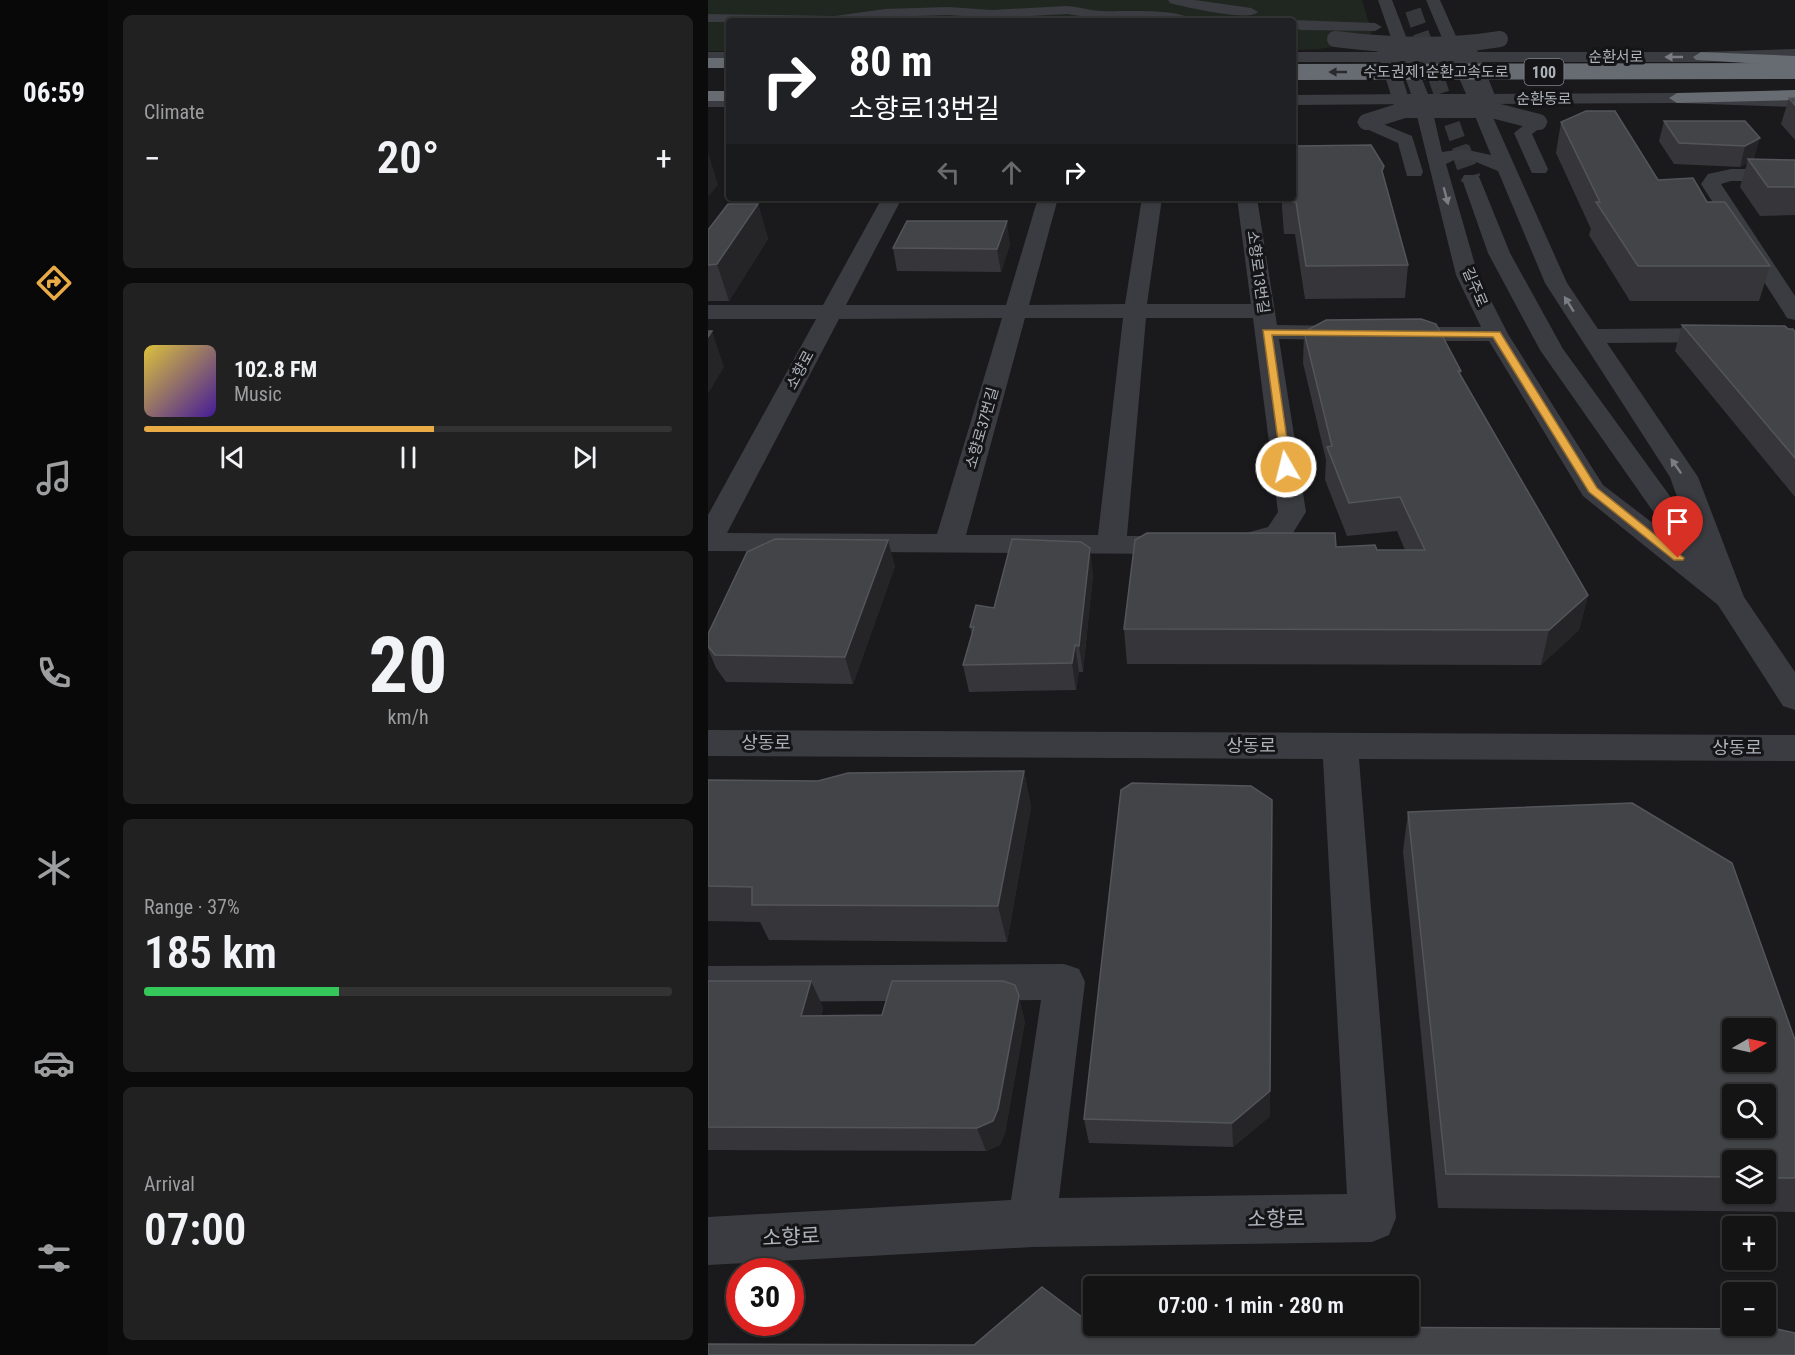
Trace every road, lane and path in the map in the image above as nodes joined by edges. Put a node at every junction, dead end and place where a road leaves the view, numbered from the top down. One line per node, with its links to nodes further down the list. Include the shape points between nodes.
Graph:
1 (1175, 0): 4 (street)
2 (1386, 0): 11 (street, 길주로)
3 (1433, 0): 10 (street, 길주로)
4 (1252, 15)
5 (708, 18): 6 (street)
6 (726, 18)
7 (849, 18): 8 (street, via 885,13 1067,10)
8 (1168, 18)
9 (1296, 20): 11 (street)
10 (1443, 24): 15 (street, 길주로); 21 (street, via 1492,48)
11 (1384, 25): 18 (street, via 1382,39 1364,49); 20 (street, 길주로)
12 (1296, 39): 14 (street, bridge, via 1335,39)
13 (1500, 39): 15 (street, bridge)
14 (1384, 46): 15 (street, bridge); 43 (street, bridge)
15 (1462, 52): 20 (street, 순환서로); 21 (street, 순환서로); 36 (street, 길주로); 44 (street, bridge)
16 (708, 57): 17 (street)
17 (726, 57)
18 (1301, 57): 20 (street, 순환서로)
19 (1701, 57): 21 (street, 순환서로, one-way to 21); 22 (highway)
20 (1407, 58): 43 (street, 길주로)
21 (1533, 58)
22 (1793, 62): 25 (highway, 수도권제1순환고속도로 / 100, one-way to 25, bridge)
23 (708, 63): 24 (highway)
24 (726, 63)
25 (1296, 72)
26 (708, 73): 27 (highway)
27 (726, 73)
28 (1296, 86): 29 (highway, 수도권제1순환고속도로 / 100, bridge)
29 (1795, 86)
30 (708, 87): 31 (highway)
31 (726, 87)
32 (1795, 95): 35 (highway)
33 (708, 96): 34 (highway)
34 (726, 96)
35 (1677, 98): 37 (street, 순환동로); 42 (street, 순환동로)
36 (1476, 99): 37 (street, 순환동로); 43 (street, 순환동로); 45 (street, 길주로)
37 (1575, 99): 45 (street, via 1517,109 1498,118)
38 (1296, 100): 43 (street, 순환동로)
39 (1296, 100): 46 (street, via 1348,103 1380,110 1406,120)
40 (708, 102): 41 (street)
41 (726, 102)
42 (1795, 102)
43 (1413, 105): 44 (street, bridge); 46 (street, 길주로); 50 (street, bridge, via 1366,123 1406,140)
44 (1492, 110): 49 (street, bridge, via 1539,122 1523,133)
45 (1492, 136): 48 (street, 길주로)
46 (1429, 137): 47 (street, 길주로)
47 (1436, 161): 48 (street, via 1449,154 1471,154); 63 (street, 길주로, one-way to 63, via 1467,274)
48 (1505, 167): 65 (street, 길주로, one-way to 48, via 1556,283)
49 (1539, 169)
50 (1413, 172)
51 (1795, 175): 61 (street, via 1731,175 1715,178 1711,184)
52 (1471, 179): 69 (street, 길주로, via 1499,254 1552,350)
53 (890, 201): 58 (street, 소향로)
54 (1047, 201): 59 (street)
55 (1152, 201): 60 (street)
56 (1247, 201): 62 (street, 소향로13번길)
57 (708, 312): 58 (street)
58 (831, 312): 59 (street); 66 (street, 소향로)
59 (1015, 312): 60 (street); 67 (street, 소향로37번길)
60 (1135, 312): 62 (street); 68 (street)
61 (1795, 313)
62 (1265, 322): 63 (street, 소향로13번길); 68 (street, via 1292,512 1279,533 1243,545)
63 (1497, 334): 69 (street, 길주로, via 1593,490)
64 (1748, 335): 65 (street)
65 (1589, 336): 69 (street, 길주로, one-way to 65, via 1684,477)
66 (708, 542): 67 (street)
67 (949, 543): 68 (street)
68 (1112, 544)
69 (1730, 598): 70 (street, 길주로)
70 (1795, 698)
71 (708, 742): 72 (street, 상동로)
72 (1340, 746): 73 (street, 상동로); 75 (street, 소향로, via 1372,1218)
73 (1795, 748)
74 (708, 984): 75 (street, via 1064,982)
75 (1032, 1223): 76 (street, 소향로)
76 (708, 1241)

